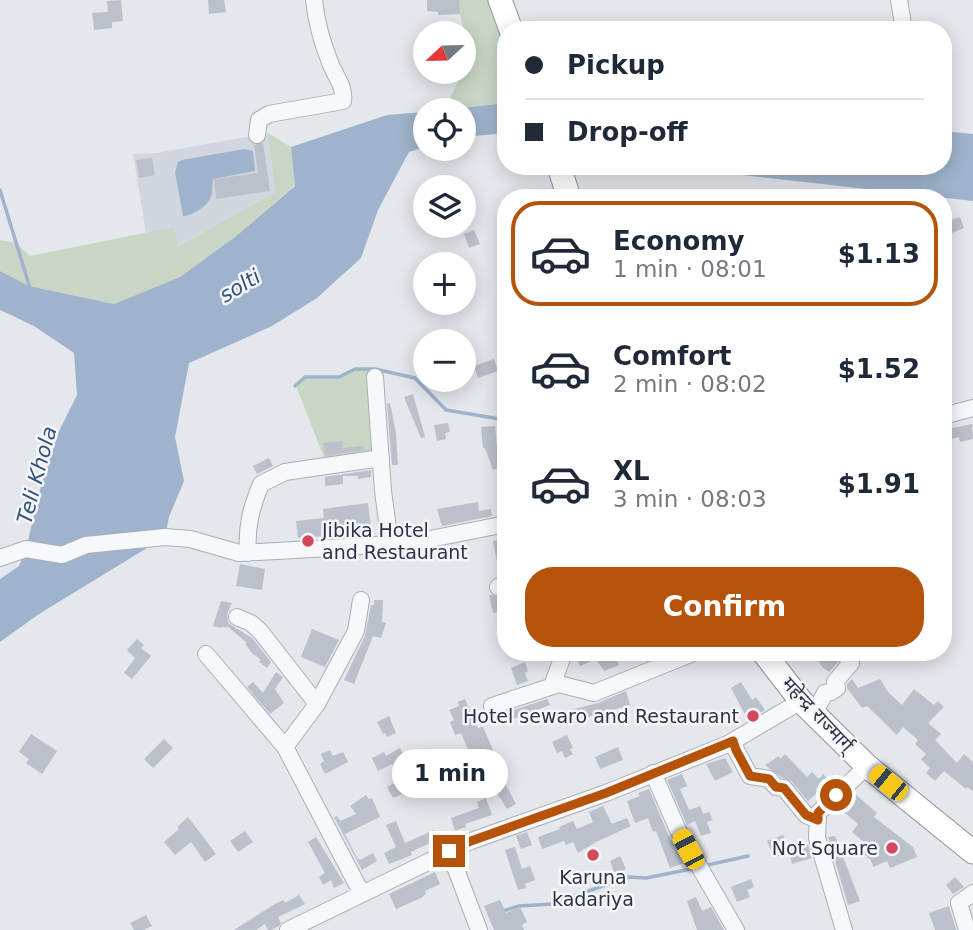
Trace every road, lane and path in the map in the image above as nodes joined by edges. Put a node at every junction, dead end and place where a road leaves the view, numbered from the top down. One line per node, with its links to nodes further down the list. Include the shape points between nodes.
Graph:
1 (314, 0): 6 (street, via 331,64 344,91 343,101 269,114 259,120)
2 (500, 0): 4 (highway)
3 (899, 0): 5 (street)
4 (508, 21)
5 (902, 21)
6 (257, 135)
7 (375, 377): 10 (street)
8 (973, 408): 9 (street)
9 (952, 413)
10 (381, 458): 12 (street); 13 (street, via 285,472 261,484 246,534)
11 (497, 526): 12 (street)
12 (390, 544): 13 (street)
13 (248, 553): 14 (street, via 174,536 86,545 62,555 26,549)
14 (0, 558)
15 (361, 600): 23 (street, via 356,631)
16 (237, 617): 23 (street, via 260,631)
17 (206, 654): 27 (street)
18 (561, 661): 22 (street)
19 (672, 661): 22 (street, via 594,693)
20 (770, 661): 25 (highway, महेन्द्र राज्मार्ग्)
21 (850, 661): 25 (street, via 849,668 835,682 837,688)
22 (552, 686): 24 (street)
23 (317, 704): 27 (street)
24 (492, 706)
25 (807, 708): 26 (street); 28 (highway, महेन्द्र राज्मार्ग्)
26 (733, 741): 29 (street); 30 (street, via 750,776 784,788 806,815)
27 (285, 747): 34 (street)
28 (867, 766): 30 (street, via 818,813); 32 (highway, महेन्द्र राज्मार्ग्)
29 (653, 773): 31 (street); 38 (street, via 693,858)
30 (818, 820): 39 (street, via 817,838)
31 (449, 851): 34 (street); 37 (street)
32 (973, 852)
33 (973, 893): 40 (street, via 959,903)
34 (362, 894): 35 (street)
35 (309, 925): 36 (street)
36 (288, 930)
37 (479, 930)
38 (736, 930)
39 (844, 930)
40 (967, 930)

